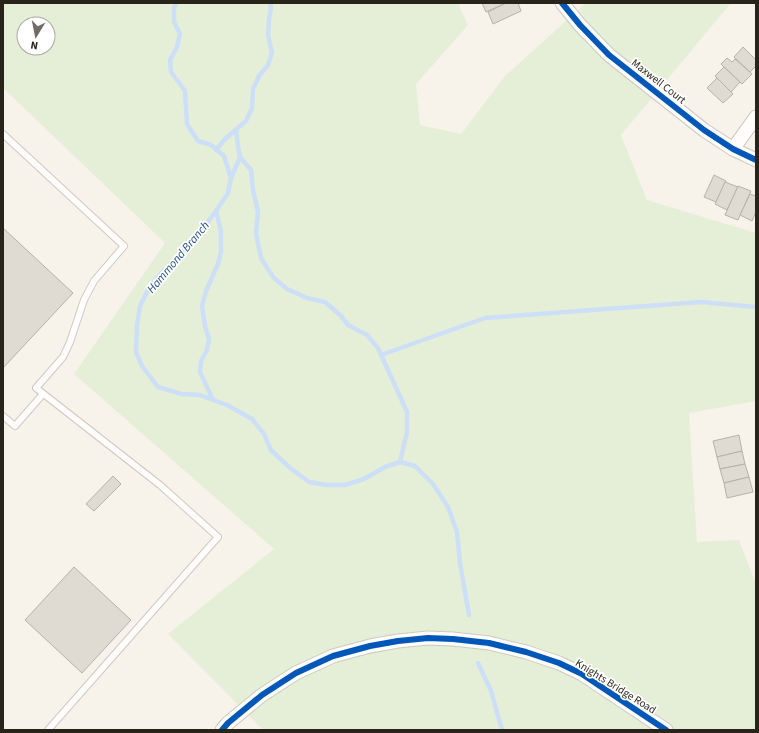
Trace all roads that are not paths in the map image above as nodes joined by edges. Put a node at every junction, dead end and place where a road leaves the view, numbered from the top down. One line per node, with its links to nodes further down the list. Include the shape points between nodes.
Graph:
1 (562, 3): 4 (street, Maxwell Court, via 609,55 704,130)
2 (756, 117): 4 (street)
3 (3, 134): 6 (lane, via 124,246 94,281 84,300 63,357 36,388)
4 (733, 149): 5 (street, Maxwell Court)
5 (756, 160)
6 (43, 394): 7 (lane, via 15,426); 8 (lane, via 160,484 218,537)
7 (3, 416)
8 (48, 730)
9 (222, 730): 10 (street, Knights Bridge Road, via 262,695 296,673 333,656 370,646 428,638 453,638 489,643 559,663 582,674)
10 (666, 730)

